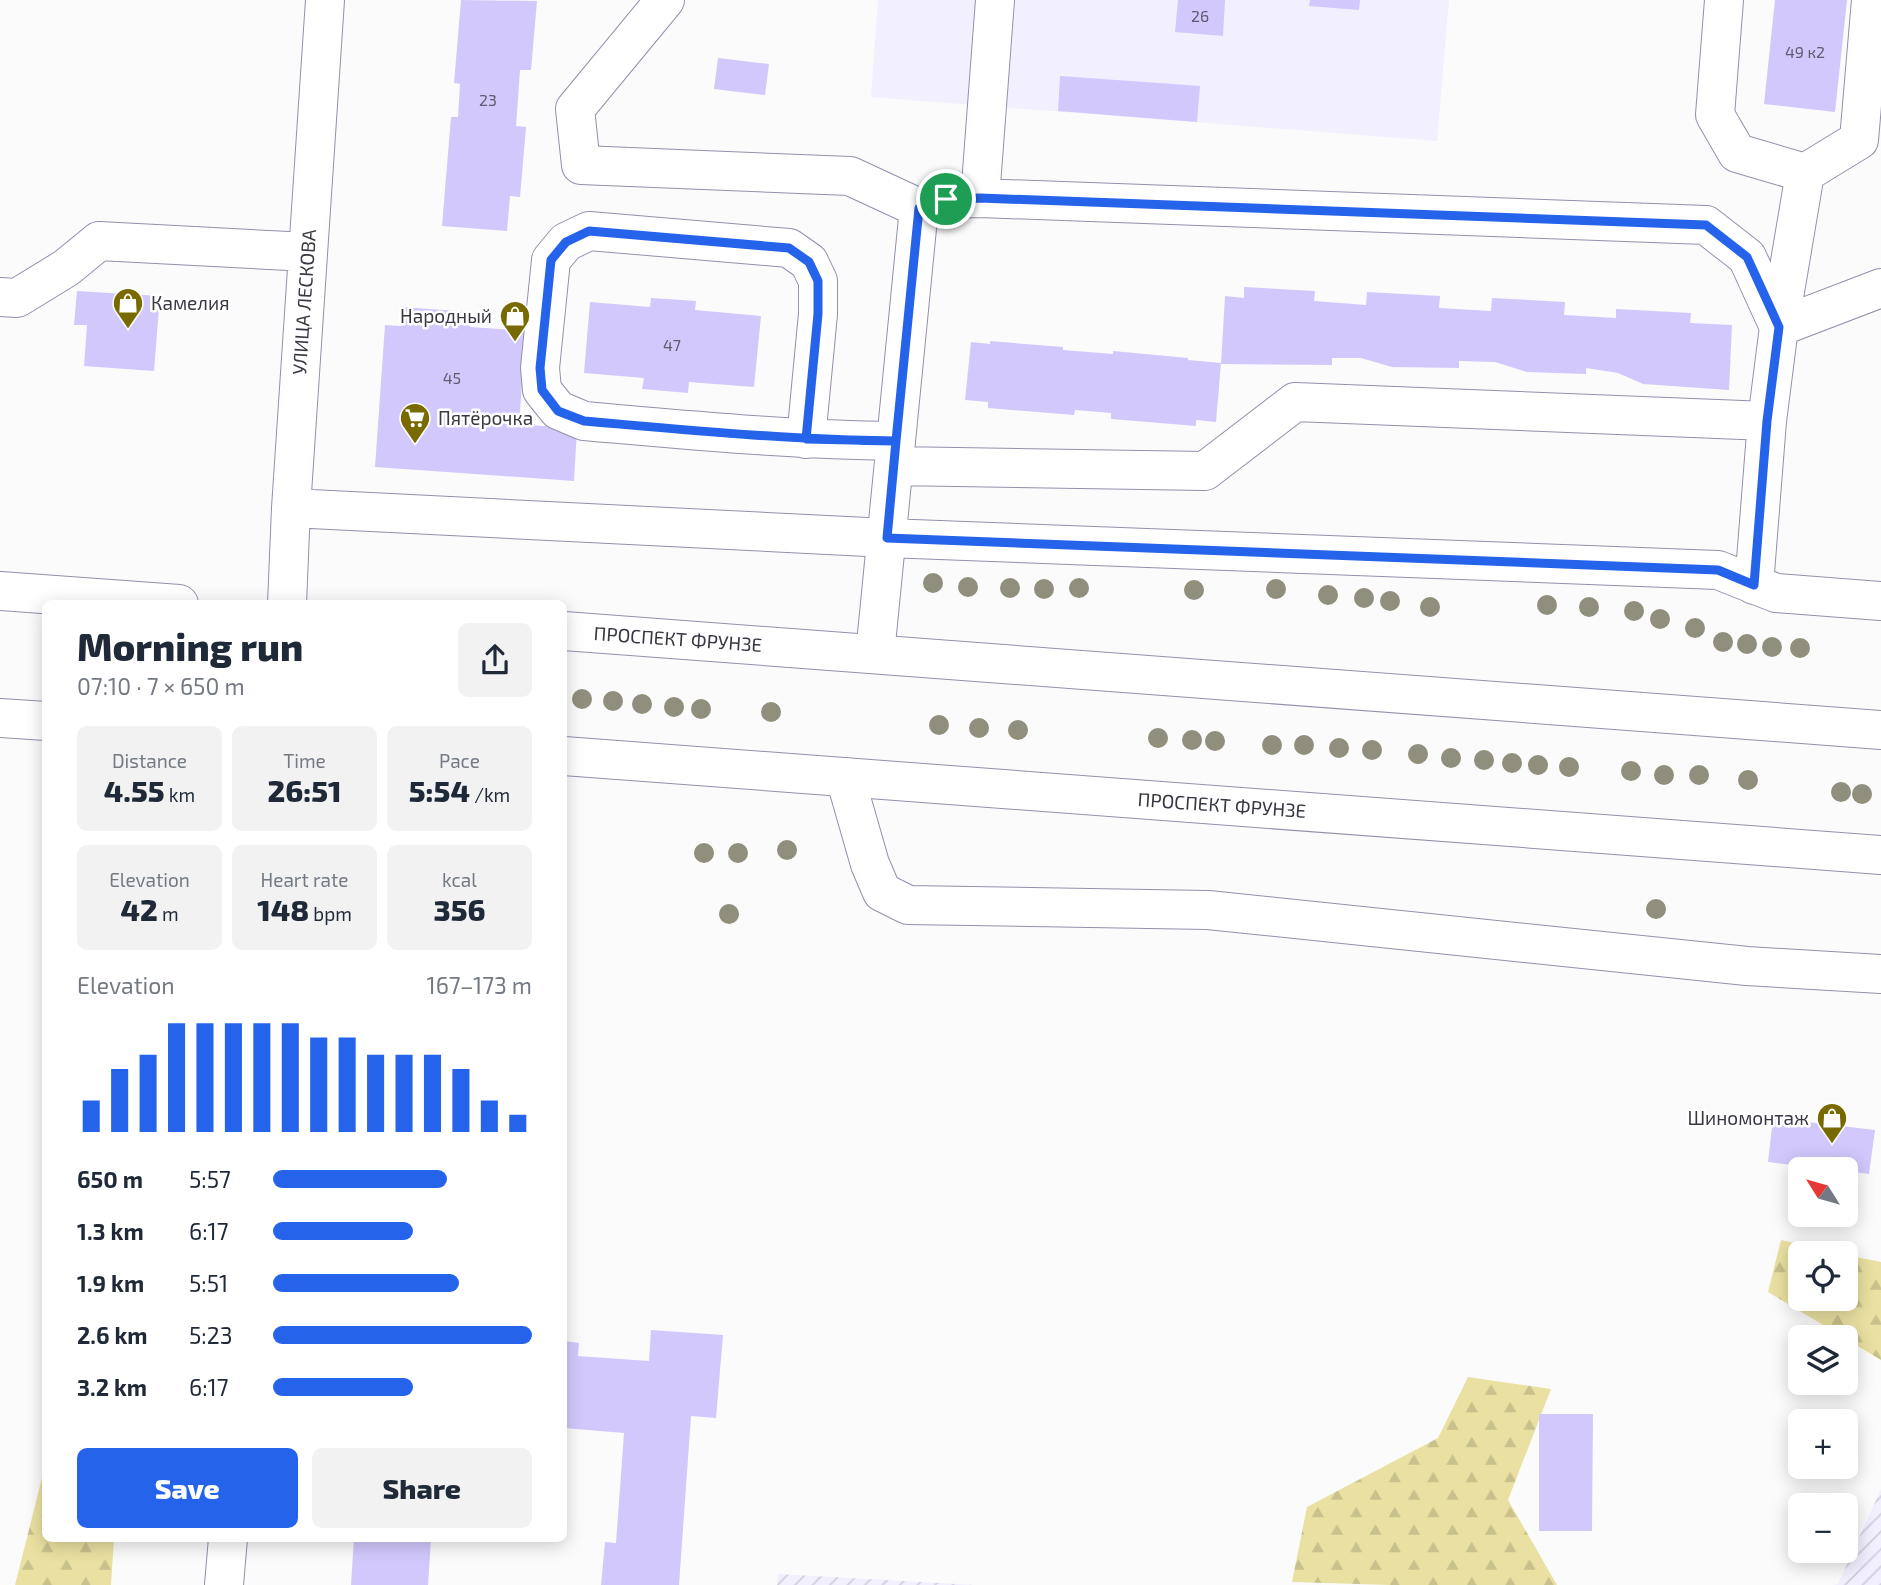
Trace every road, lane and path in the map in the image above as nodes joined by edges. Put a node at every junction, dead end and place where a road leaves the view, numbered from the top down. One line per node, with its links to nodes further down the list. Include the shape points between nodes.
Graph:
1 (325, 0): 9 (main road, УЛИЦА ЛЕСКОВА)
2 (665, 0): 8 (main road, via 575,109 581,164 850,176)
3 (995, 0): 7 (main road)
4 (1724, 0): 6 (main road, via 1715,115 1737,153)
5 (1871, 0): 6 (main road, via 1859,140)
6 (1805, 173): 12 (main road)
7 (980, 198): 8 (main road, via 946,199); 12 (main road, via 1706,225 1747,257)
8 (919, 208): 15 (main road)
9 (308, 252): 11 (main road, via 99,241 17,298); 16 (main road, УЛИЦА ЛЕСКОВА)
10 (1881, 288): 12 (main road)
11 (0, 297)
12 (1779, 327): 13 (main road)
13 (1767, 421): 15 (main road, via 1295,402 1205,471); 18 (main road)
14 (806, 439): 14 (main road, via 818,314 818,281 809,262 789,248 589,231 566,242 551,260 540,368 542,390 558,411 584,421); 15 (main road)
15 (895, 453): 17 (main road)
16 (291, 508): 17 (main road); 21 (main road, УЛИЦА ЛЕСКОВА)
17 (887, 538): 18 (main road, via 1718,570); 24 (main road)
18 (1754, 585): 22 (main road, via 1776,593)
19 (0, 591): 20 (main road)
20 (124, 600)
21 (288, 600)
22 (1881, 601)
23 (567, 631): 24 (main road, ПРОСПЕКТ ФРУНЗЕ)
24 (875, 654): 27 (main road, ПРОСПЕКТ ФРУНЗЕ)
25 (0, 718): 26 (main road)
26 (42, 721)
27 (1881, 730)
28 (567, 756): 29 (main road, ПРОСПЕКТ ФРУНЗЕ)
29 (845, 777): 30 (main road, ПРОСПЕКТ ФРУНЗЕ); 31 (main road, via 882,892 908,905 1208,910 1747,966)
30 (1881, 855)
31 (1881, 974)
32 (228, 1542): 33 (main road)
33 (223, 1585)

